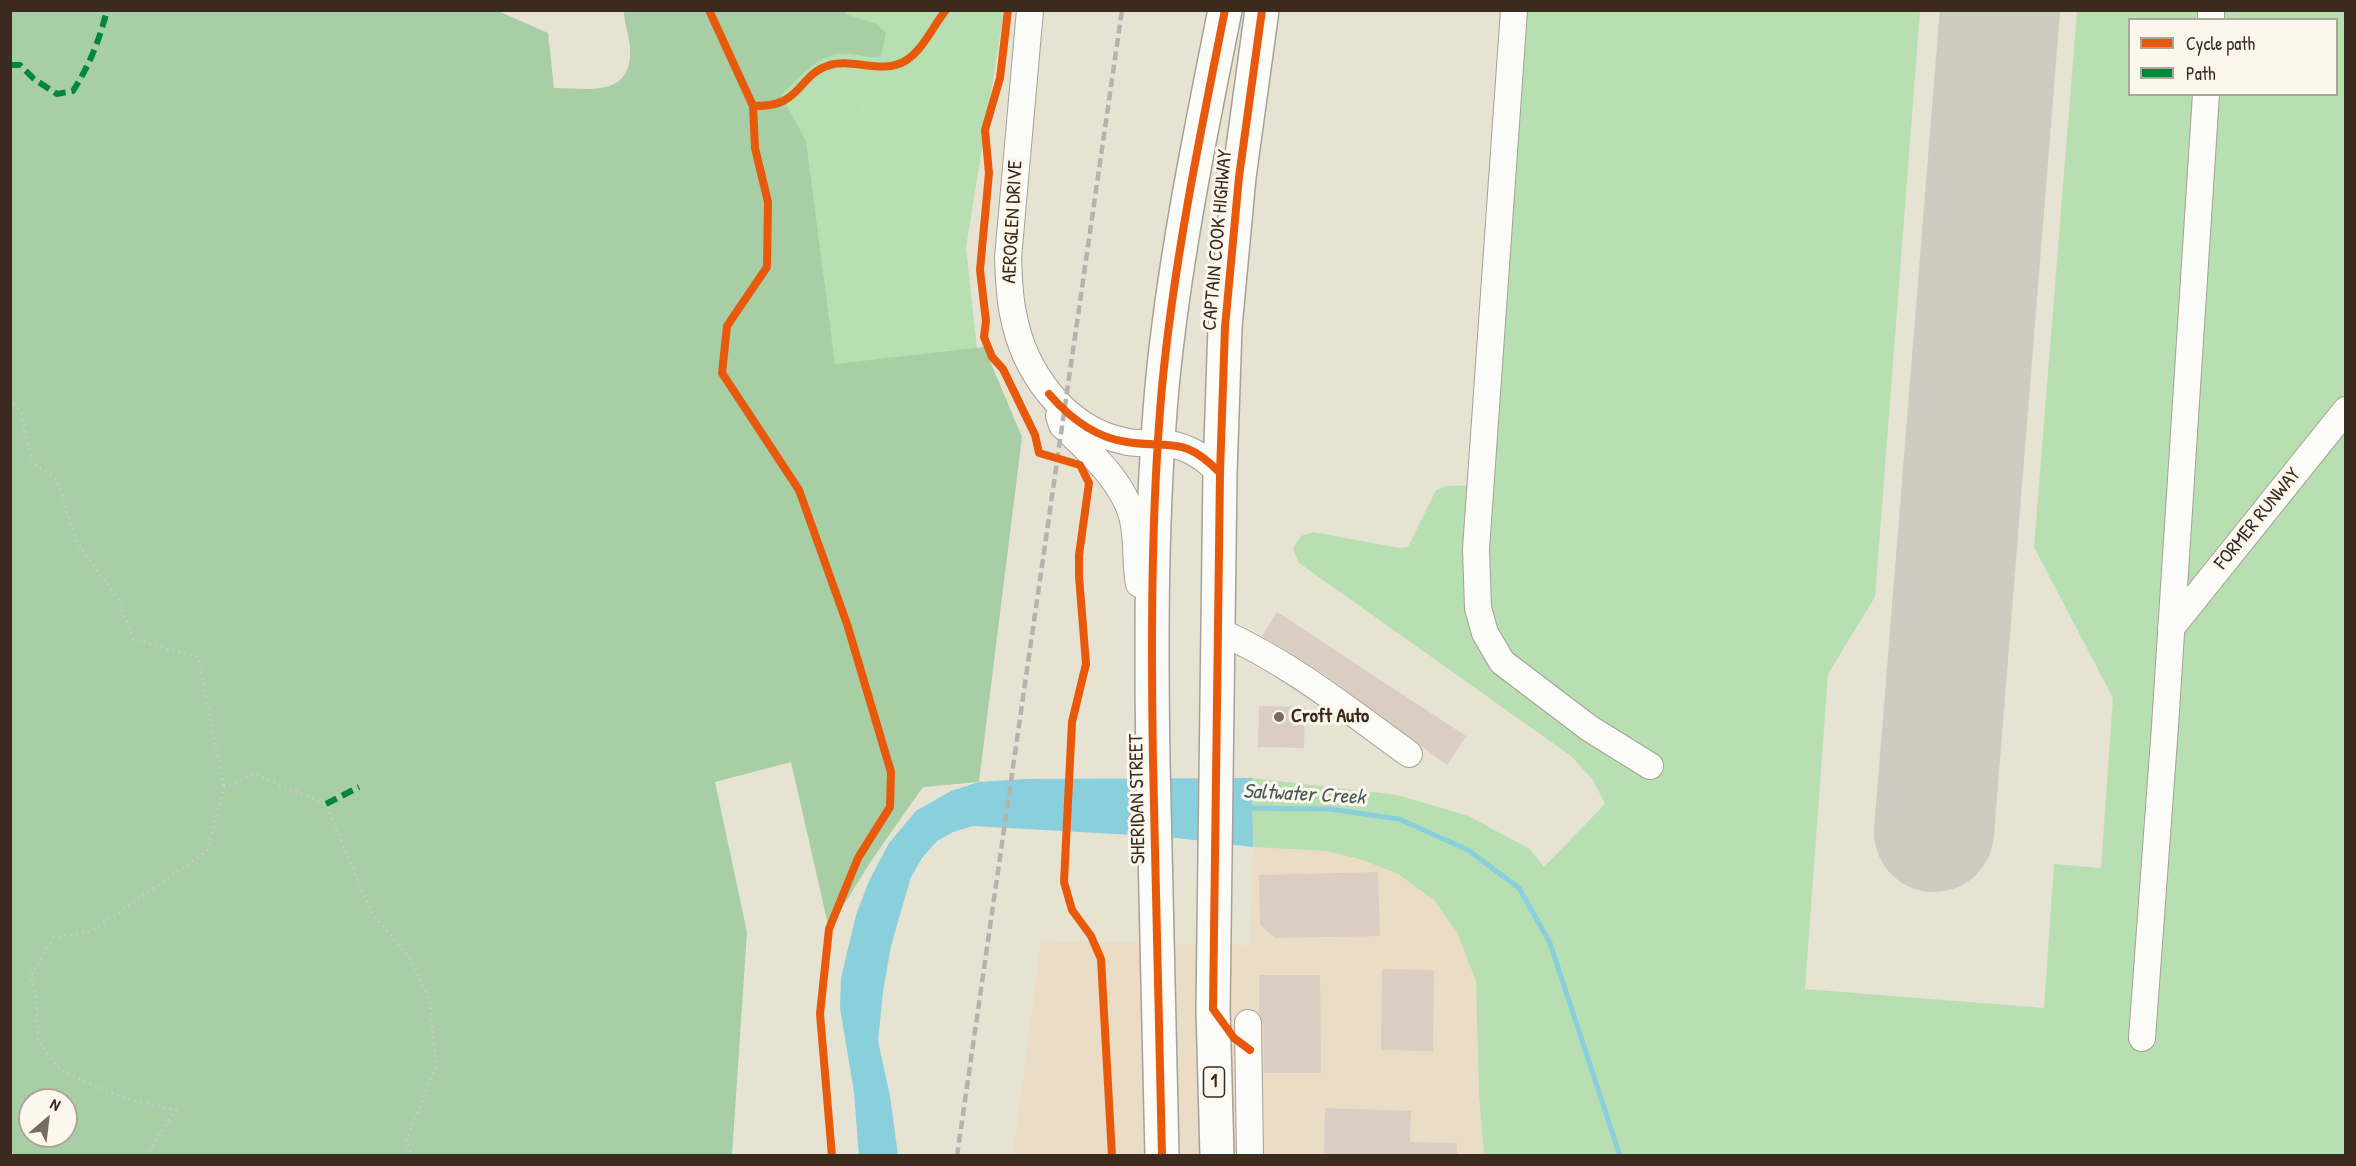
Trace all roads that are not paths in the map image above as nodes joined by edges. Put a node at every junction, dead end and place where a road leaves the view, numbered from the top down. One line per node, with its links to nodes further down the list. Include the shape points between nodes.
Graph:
1 (1030, 10): 7 (street, AEROGLEN DRIVE)
2 (1047, 10): 7 (street, AEROGLEN DRIVE)
3 (1225, 10): 10 (highway, CAPTAIN COOK HIGHWAY, via 1182,239 1162,388)
4 (1262, 10): 11 (highway, CAPTAIN COOK HIGHWAY / 1, via 1234,220 1225,327)
5 (1514, 10): 16 (street, via 1476,549 1478,608 1485,633 1502,662 1589,728)
6 (2206, 96): 12 (street)
7 (1020, 113): 8 (street, AEROGLEN DRIVE, via 1009,287 1019,335)
8 (1049, 394): 10 (street, AEROGLEN DRIVE, via 1065,412 1107,437); 14 (street, AEROGLEN DRIVE, via 1062,425 1105,471 1128,504 1133,520 1136,570)
9 (2346, 410): 12 (street, FORMER RUNWAY)
10 (1160, 443): 11 (street, AEROGLEN DRIVE, via 1197,453); 14 (highway, SHERIDAN STREET)
11 (1220, 473): 13 (highway, 1)
12 (2171, 628): 18 (street)
13 (1218, 631): 15 (street, via 1282,664); 20 (highway, 1, via 1213,1057)
14 (1151, 638): 19 (highway, SHERIDAN STREET)
15 (1409, 753)
16 (1650, 766)
17 (1248, 1023): 21 (street)
18 (2142, 1038)
19 (1162, 1155)
20 (1216, 1155)
21 (1250, 1155)

